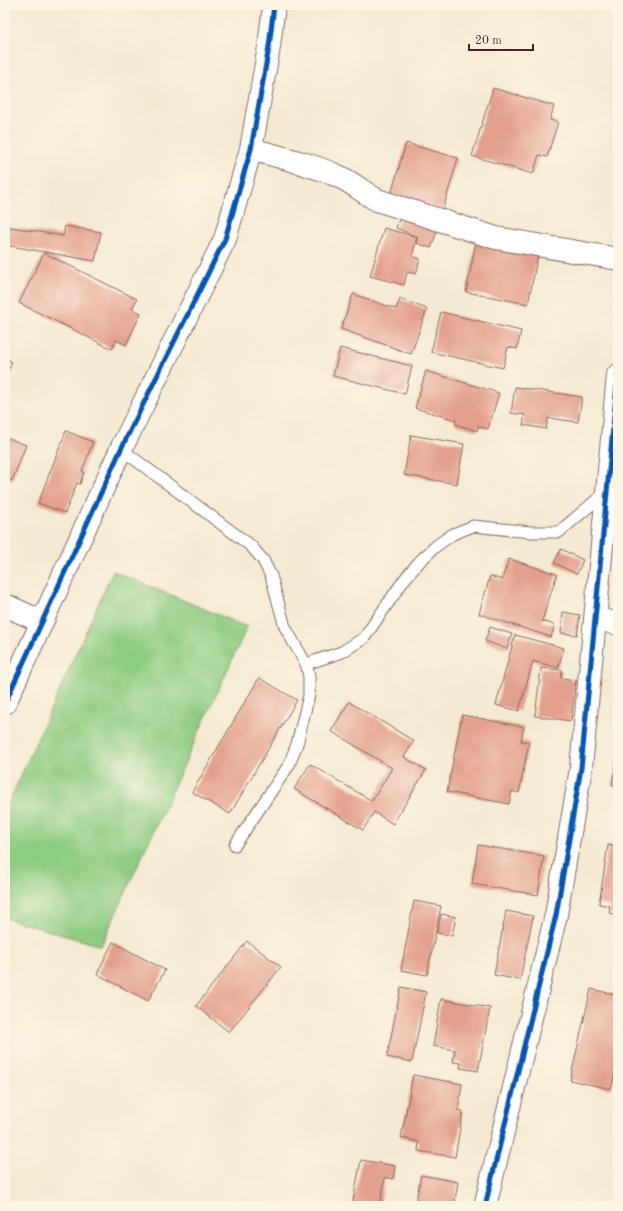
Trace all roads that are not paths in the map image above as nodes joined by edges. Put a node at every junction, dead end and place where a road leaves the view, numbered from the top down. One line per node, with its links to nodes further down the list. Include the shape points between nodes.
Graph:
1 (274, 5): 2 (street)
2 (251, 149): 3 (street, via 325,170 377,200 496,238); 5 (street, via 225,239)
3 (618, 260)
4 (618, 375): 6 (street)
5 (121, 449): 9 (street); 11 (lane, via 252,546 271,576 285,627)
6 (607, 491): 8 (street); 11 (lane, via 559,532 472,526 453,534 420,561 359,642 342,652)
7 (5, 604): 9 (street)
8 (595, 618): 10 (street); 14 (street, via 581,768 556,915)
9 (42, 622): 12 (street)
10 (618, 624)
11 (306, 664): 13 (lane, via 309,676 308,701 289,765)
12 (5, 703)
13 (235, 845)
14 (485, 1206)

